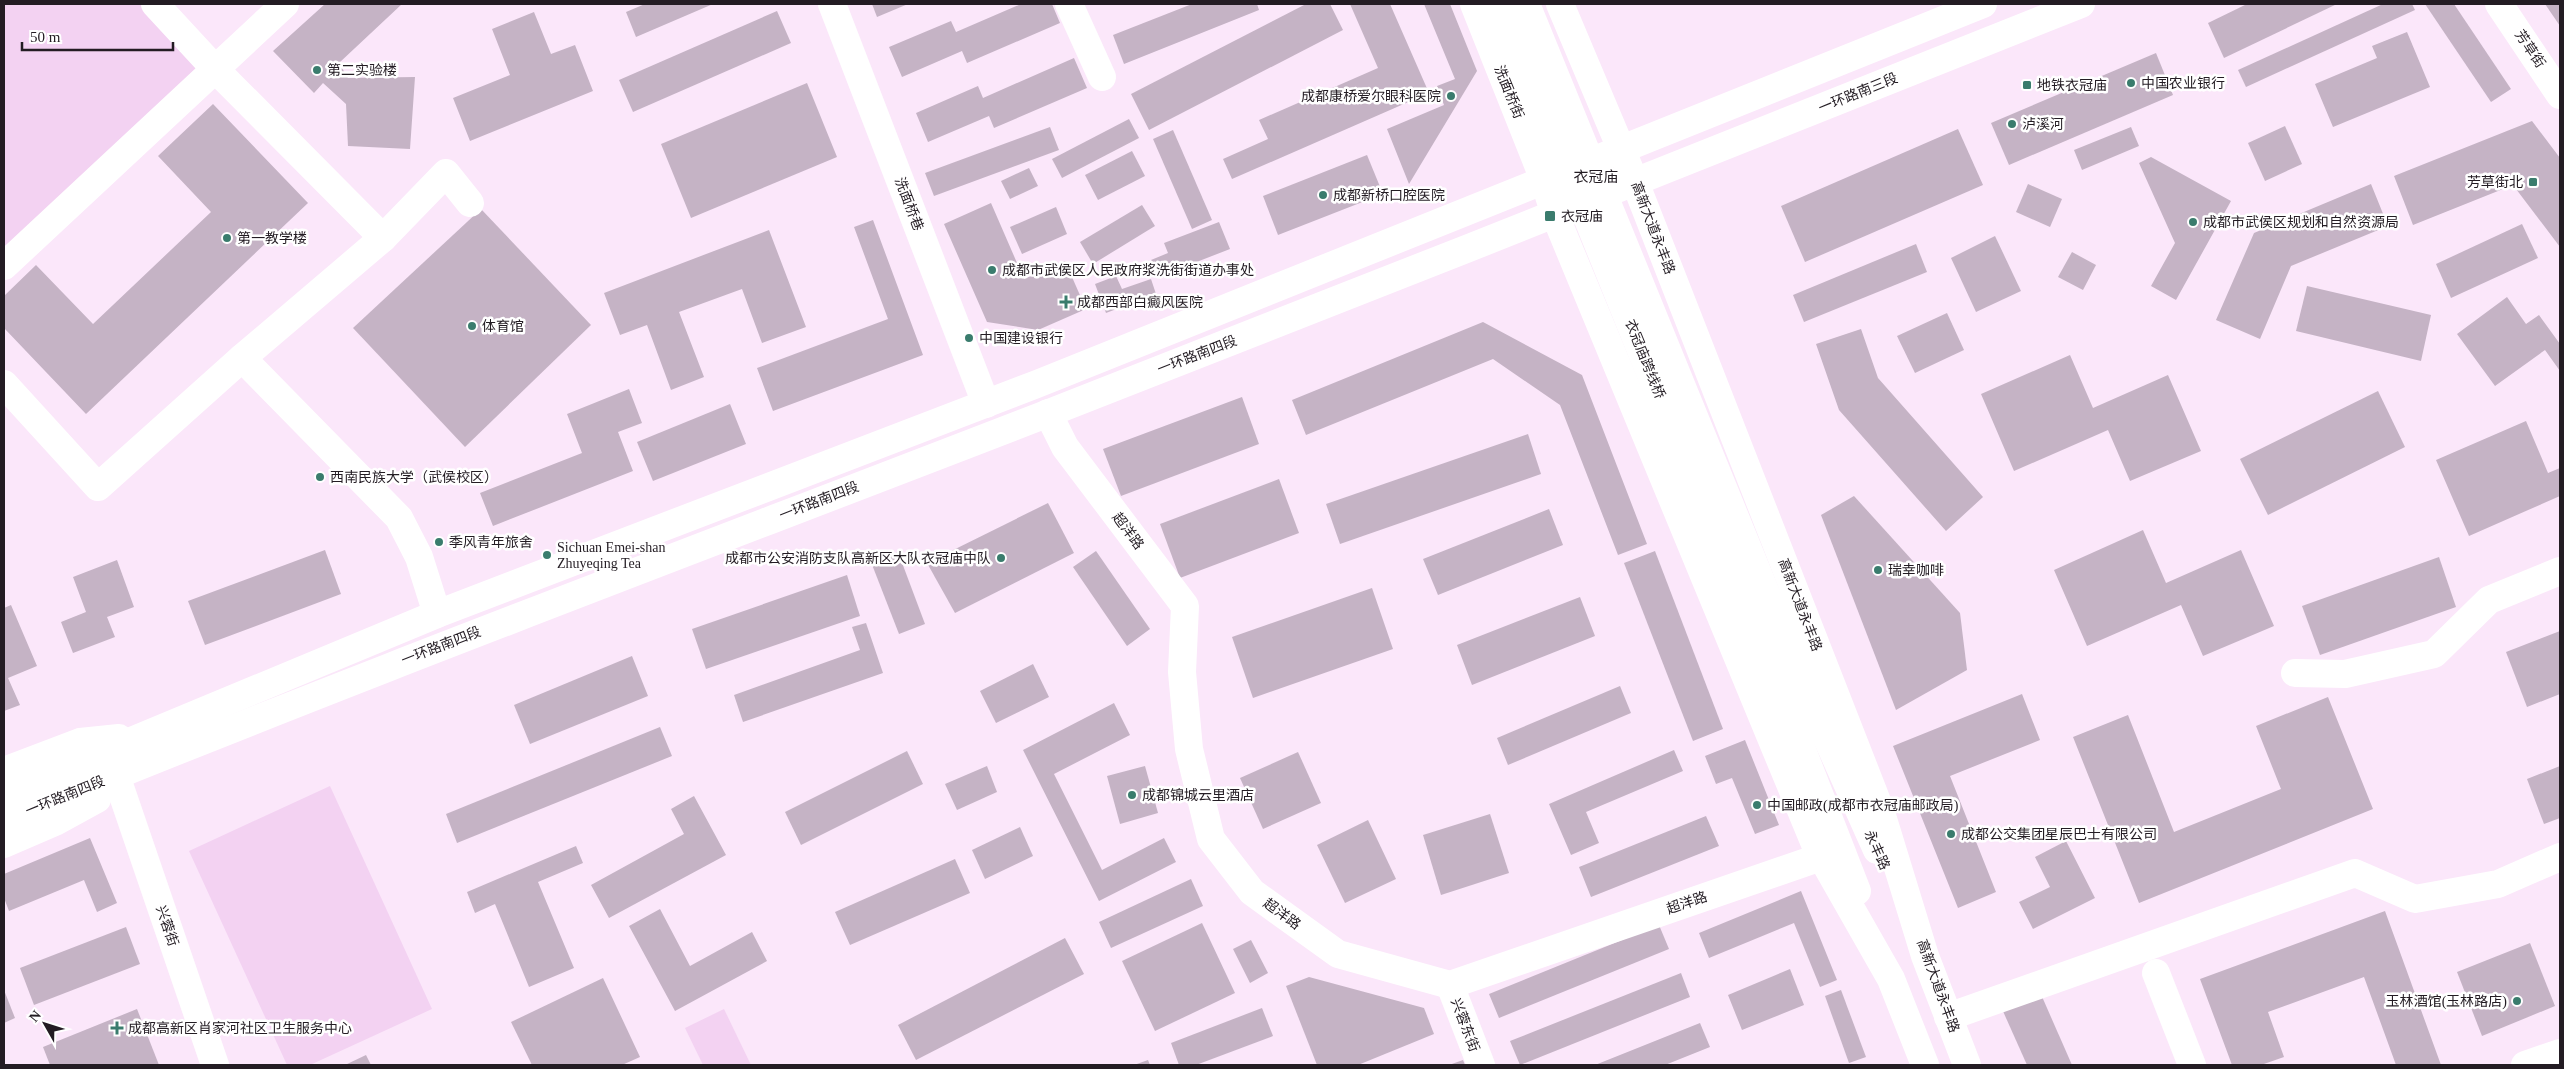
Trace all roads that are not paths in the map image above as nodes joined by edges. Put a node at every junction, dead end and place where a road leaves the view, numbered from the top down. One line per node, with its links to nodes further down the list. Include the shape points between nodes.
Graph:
1 (155, 4): 12 (main road)
2 (285, 4): 12 (main road)
3 (832, 4): 24 (main road, 洗面桥巷)
4 (1069, 4): 13 (main road)
5 (1474, 4): 16 (main road, 洗面桥街)
6 (1501, 4): 40 (main road, 衣冠庙跨线桥, via 1788,714)
7 (1526, 4): 29 (main road, 衣冠庙跨线桥)
8 (1560, 4): 15 (main road)
9 (1982, 4): 15 (main road)
10 (2081, 4): 17 (main road, 一环路南三段)
11 (2499, 4): 14 (main road, 芳草街)
12 (216, 70): 20 (main road); 21 (main road)
13 (1102, 77)
14 (2560, 95)
15 (1621, 149): 16 (main road, 一环路南四段); 17 (main road, 高新大道永丰路)
16 (1544, 180): 19 (main road); 24 (main road, 一环路南四段)
17 (1635, 182): 19 (main road, 一环路南四段); 38 (main road, 高新大道永丰路, via 1880,809)
18 (470, 203): 20 (main road, via 446,173)
19 (1555, 215): 25 (main road, 一环路南四段); 36 (main road)
20 (383, 238): 22 (main road)
21 (4, 266)
22 (242, 358): 23 (main road, via 98,487); 27 (main road, via 399,518 419,557)
23 (4, 384)
24 (986, 404): 27 (main road, 一环路南四段)
25 (1048, 414): 30 (main road, 一环路南四段, via 435,648); 41 (main road, 超洋路, via 1065,447 1185,606 1182,672 1189,750 1211,840 1252,892 1338,954)
26 (2560, 571): 28 (main road, via 2488,600 2434,654 2346,674)
27 (437, 614): 30 (main road, 一环路南四段)
28 (2295, 673)
29 (1805, 689): 38 (main road, 永丰路)
30 (162, 744): 31 (main road, via 80,742); 32 (main road); 33 (main road, 一环路南四段); 34 (main road, 一环路南四段)
31 (4, 771)
32 (120, 787): 35 (main road, via 55,822); 44 (main road, 兴蓉街)
33 (4, 794)
34 (4, 821)
35 (4, 844)
36 (1821, 857): 40 (main road); 41 (main road, 超洋路)
37 (2560, 857): 42 (main road, via 2498,884 2415,900 2355,873)
38 (1925, 956): 42 (main road, 高新大道永丰路)
39 (2156, 972): 48 (main road)
40 (1891, 979): 46 (main road)
41 (1450, 985): 45 (main road, 兴蓉东街)
42 (1948, 1017): 47 (main road, 高新大道永丰路)
43 (2560, 1053): 49 (main road)
44 (215, 1065)
45 (1481, 1065)
46 (1925, 1065)
47 (1967, 1065)
48 (2192, 1065)
49 (2525, 1065)

